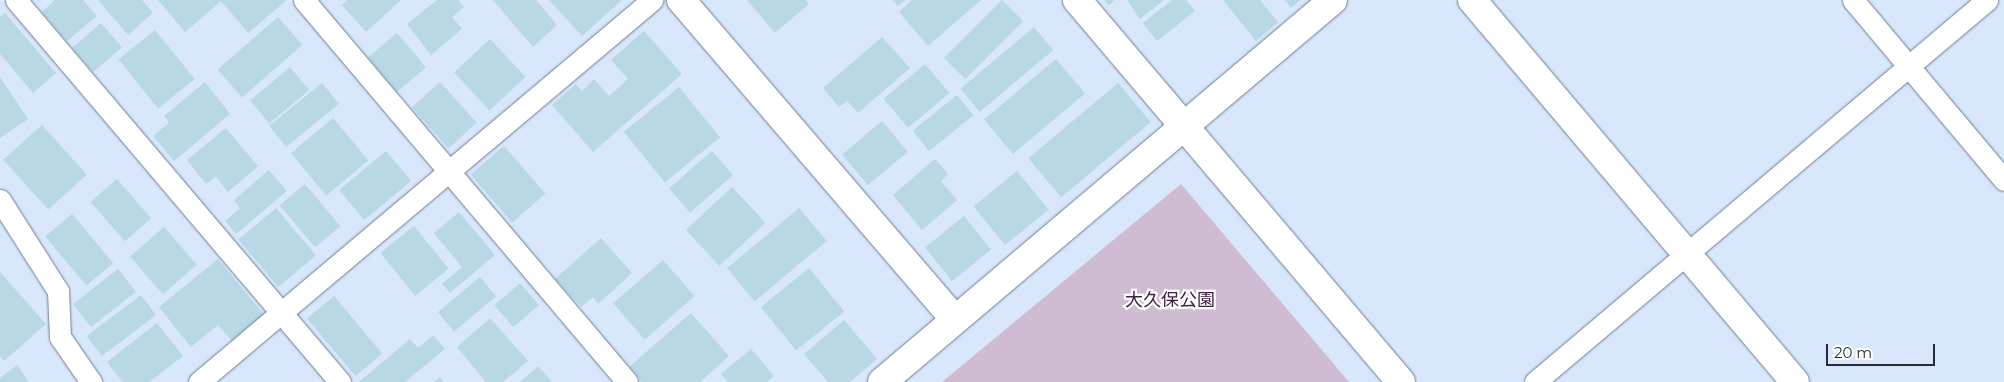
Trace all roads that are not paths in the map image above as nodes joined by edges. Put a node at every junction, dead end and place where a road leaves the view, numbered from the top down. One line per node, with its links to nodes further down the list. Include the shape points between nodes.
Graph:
1 (16, 0): 16 (lane)
2 (304, 0): 12 (lane)
3 (652, 0): 12 (lane)
4 (682, 0): 17 (street)
5 (1077, 0): 11 (street)
6 (1333, 0): 11 (street)
7 (1472, 0): 15 (street)
8 (1852, 0): 10 (lane)
9 (1987, 0): 10 (lane)
10 (1908, 67): 13 (lane); 15 (lane)
11 (1185, 128): 17 (street); 23 (street)
12 (450, 173): 16 (lane); 21 (lane)
13 (2004, 180)
14 (0, 200): 18 (lane, via 58,292 60,337)
15 (1686, 254): 24 (lane); 25 (street)
16 (282, 314): 19 (lane); 20 (lane)
17 (955, 320): 22 (street)
18 (91, 382)
19 (199, 382)
20 (340, 382)
21 (627, 382)
22 (882, 382)
23 (1401, 382)
24 (1536, 382)
25 (1796, 382)

